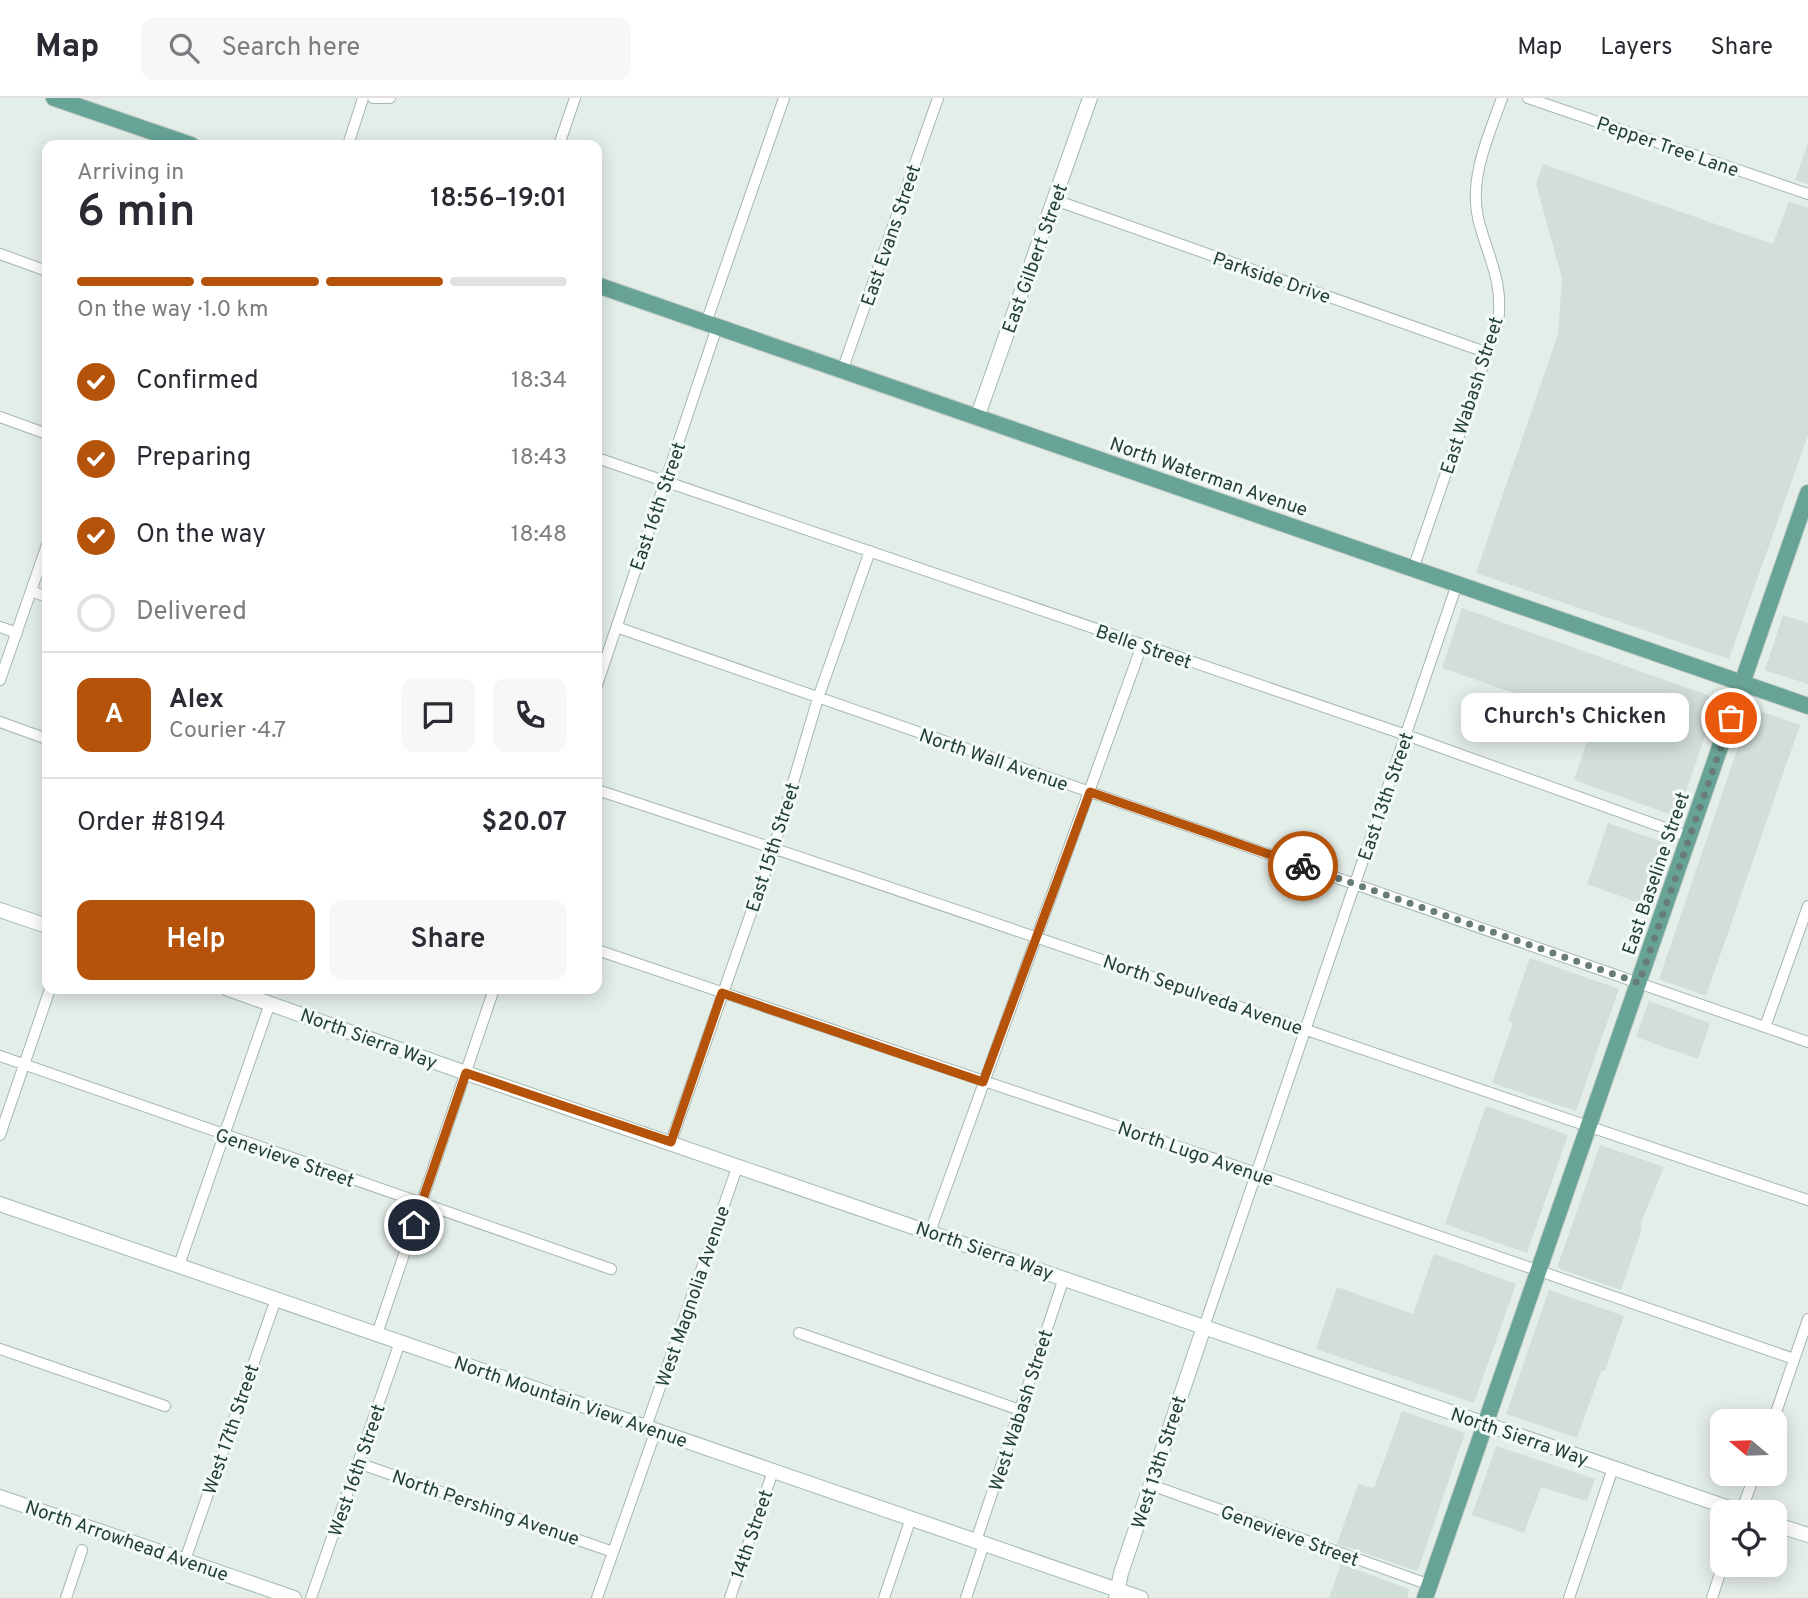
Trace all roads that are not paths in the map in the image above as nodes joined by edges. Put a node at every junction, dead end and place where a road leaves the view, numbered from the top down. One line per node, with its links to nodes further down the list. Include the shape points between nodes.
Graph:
1 (54, 98): 11 (main road)
2 (363, 98): 12 (street)
3 (373, 98): 4 (street)
4 (390, 98)
5 (575, 98): 13 (street)
6 (785, 98): 19 (street, East 16th Street)
7 (938, 98): 21 (street, East Evans Street)
8 (1090, 98): 15 (street, East Gilbert Street)
9 (1502, 98): 20 (street, East Wabash Street, via 1481,157 1477,184 1478,217 1494,262 1500,303)
10 (1528, 98): 14 (street, Pepper Tree Lane)
11 (175, 140)
12 (350, 140)
13 (561, 140)
14 (1808, 194)
15 (1055, 200): 20 (street, Parkside Drive); 23 (street, East Gilbert Street)
16 (0, 254): 17 (street)
17 (42, 269)
18 (602, 287): 19 (main road, North Waterman Avenue)
19 (712, 325): 21 (main road, North Waterman Avenue); 26 (street, East 16th Street)
20 (1488, 353): 30 (street, East Wabash Street)
21 (842, 371): 23 (main road, North Waterman Avenue)
22 (0, 417): 24 (street)
23 (977, 418): 30 (main road, North Waterman Avenue)
24 (42, 432)
25 (602, 460): 26 (street, Belle Street)
26 (666, 482): 28 (street, Belle Street); 34 (street, East 16th Street)
27 (1808, 493): 40 (main road, East Baseline Street)
28 (870, 551): 37 (street, Belle Street); 41 (street, East 15th Street)
29 (42, 559): 32 (street)
30 (1413, 569): 31 (main road, North Waterman Avenue)
31 (1457, 584): 40 (main road, North Waterman Avenue); 44 (street, East 13th Street)
32 (31, 591): 33 (street); 36 (street)
33 (42, 595)
34 (617, 625): 38 (street, East 16th Street); 41 (street, North Wall Avenue)
35 (0, 627): 36 (street)
36 (17, 633): 39 (street)
37 (1142, 645): 44 (street, Belle Street); 47 (street)
38 (602, 670)
39 (0, 680)
40 (1743, 683): 42 (main road, North Waterman Avenue); 48 (main road, East Baseline Street)
41 (818, 698): 47 (street, North Wall Avenue); 49 (street, East 15th Street)
42 (1808, 706)
43 (0, 722): 45 (street)
44 (1405, 735): 48 (street, Belle Street); 50 (street, East 13th Street)
45 (42, 737)
46 (602, 791): 49 (street, North Sepulveda Avenue)
47 (1090, 792): 50 (street, North Wall Avenue); 54 (street)
48 (1689, 837): 56 (main road, East Baseline Street)
49 (774, 847): 54 (street, North Sepulveda Avenue); 57 (street, East 15th Street)
50 (1354, 884): 56 (street, North Wall Avenue); 63 (street, East 13th Street)
51 (1808, 906): 62 (street)
52 (0, 910): 53 (street)
53 (42, 924)
54 (1037, 938): 63 (street, North Sepulveda Avenue); 68 (street)
55 (602, 952): 57 (street, North Lugo Avenue)
56 (1639, 983): 62 (street, North Wall Avenue); 69 (main road, East Baseline Street)
57 (722, 993): 68 (street, North Lugo Avenue); 72 (street, East 15th Street)
58 (48, 994): 66 (street)
59 (243, 994): 61 (street, North Sierra Way)
60 (492, 994): 67 (street)
61 (270, 1003): 67 (street, North Sierra Way); 71 (street)
62 (1765, 1027): 64 (street, North Wall Avenue)
63 (1305, 1029): 69 (street, North Sepulveda Avenue); 74 (street, East 13th Street)
64 (1808, 1042)
65 (0, 1056): 66 (street, Genevieve Street)
66 (24, 1065): 70 (street); 71 (street, Genevieve Street)
67 (466, 1073): 72 (street, North Sierra Way); 77 (street)
68 (983, 1082): 74 (street, North Lugo Avenue); 78 (street)
69 (1588, 1128): 75 (street, North Sepulveda Avenue); 81 (main road, East Baseline Street)
70 (0, 1135)
71 (224, 1136): 77 (street, Genevieve Street); 79 (street)
72 (671, 1142): 73 (street, North Sierra Way)
73 (738, 1165): 78 (street, North Sierra Way); 95 (street, West Magnolia Avenue)
74 (1256, 1173): 81 (street, North Lugo Avenue); 85 (street, East 13th Street)
75 (1808, 1200)
76 (0, 1203): 79 (street, North Mountain View Avenue)
77 (421, 1203): 80 (street, Genevieve Street); 87 (street)
78 (930, 1231): 82 (street, North Sierra Way)
79 (179, 1265): 83 (street, North Mountain View Avenue)
80 (611, 1269)
81 (1539, 1271): 90 (street, North Lugo Avenue); 94 (main road, East Baseline Street)
82 (1064, 1278): 85 (street, North Sierra Way); 93 (street, West Wabash Street)
83 (276, 1299): 87 (street, North Mountain View Avenue); 108 (street, West 17th Street)
84 (1808, 1319): 90 (street)
85 (1203, 1327): 94 (street, North Sierra Way); 99 (street, West 13th Street)
86 (799, 1333): 93 (street)
87 (377, 1334): 88 (street, North Mountain View Avenue)
88 (400, 1342): 95 (street, North Mountain View Avenue); 96 (street, West 16th Street)
89 (0, 1349): 91 (street)
90 (1794, 1359): 92 (street)
91 (165, 1406)
92 (1777, 1409)
93 (1020, 1410): 105 (street, West Wabash Street)
94 (1485, 1424): 97 (street, North Sierra Way); 110 (main road, East Baseline Street)
95 (651, 1429): 98 (street, North Mountain View Avenue); 107 (street, West Magnolia Avenue)
96 (358, 1463): 107 (street, North Pershing Avenue); 115 (street, West 16th Street)
97 (1613, 1468): 101 (street, North Sierra Way); 121 (street)
98 (773, 1471): 102 (street, North Mountain View Avenue); 117 (street, 14th Street)
99 (1150, 1485): 110 (street, Genevieve Street); 112 (street, West 13th Street)
100 (0, 1497): 108 (street, North Arrowhead Avenue)
101 (1710, 1501)
102 (911, 1518): 105 (street, North Mountain View Avenue); 118 (street)
103 (1787, 1528): 104 (street)
104 (1808, 1535)
105 (980, 1542): 112 (street, North Mountain View Avenue); 119 (street, West Wabash Street)
106 (82, 1550): 113 (street)
107 (613, 1552): 116 (street, West Magnolia Avenue)
108 (185, 1560): 111 (street, North Arrowhead Avenue)
109 (1719, 1577): 122 (street)
110 (1427, 1591)
111 (268, 1594): 114 (street, North Arrowhead Avenue)
112 (1117, 1594): 120 (street, North Mountain View Avenue)
113 (66, 1598)
114 (294, 1598)
115 (311, 1598)
116 (597, 1598)
117 (730, 1598)
118 (884, 1598)
119 (966, 1598)
120 (1142, 1598)
121 (1569, 1598)
122 (1712, 1598)

